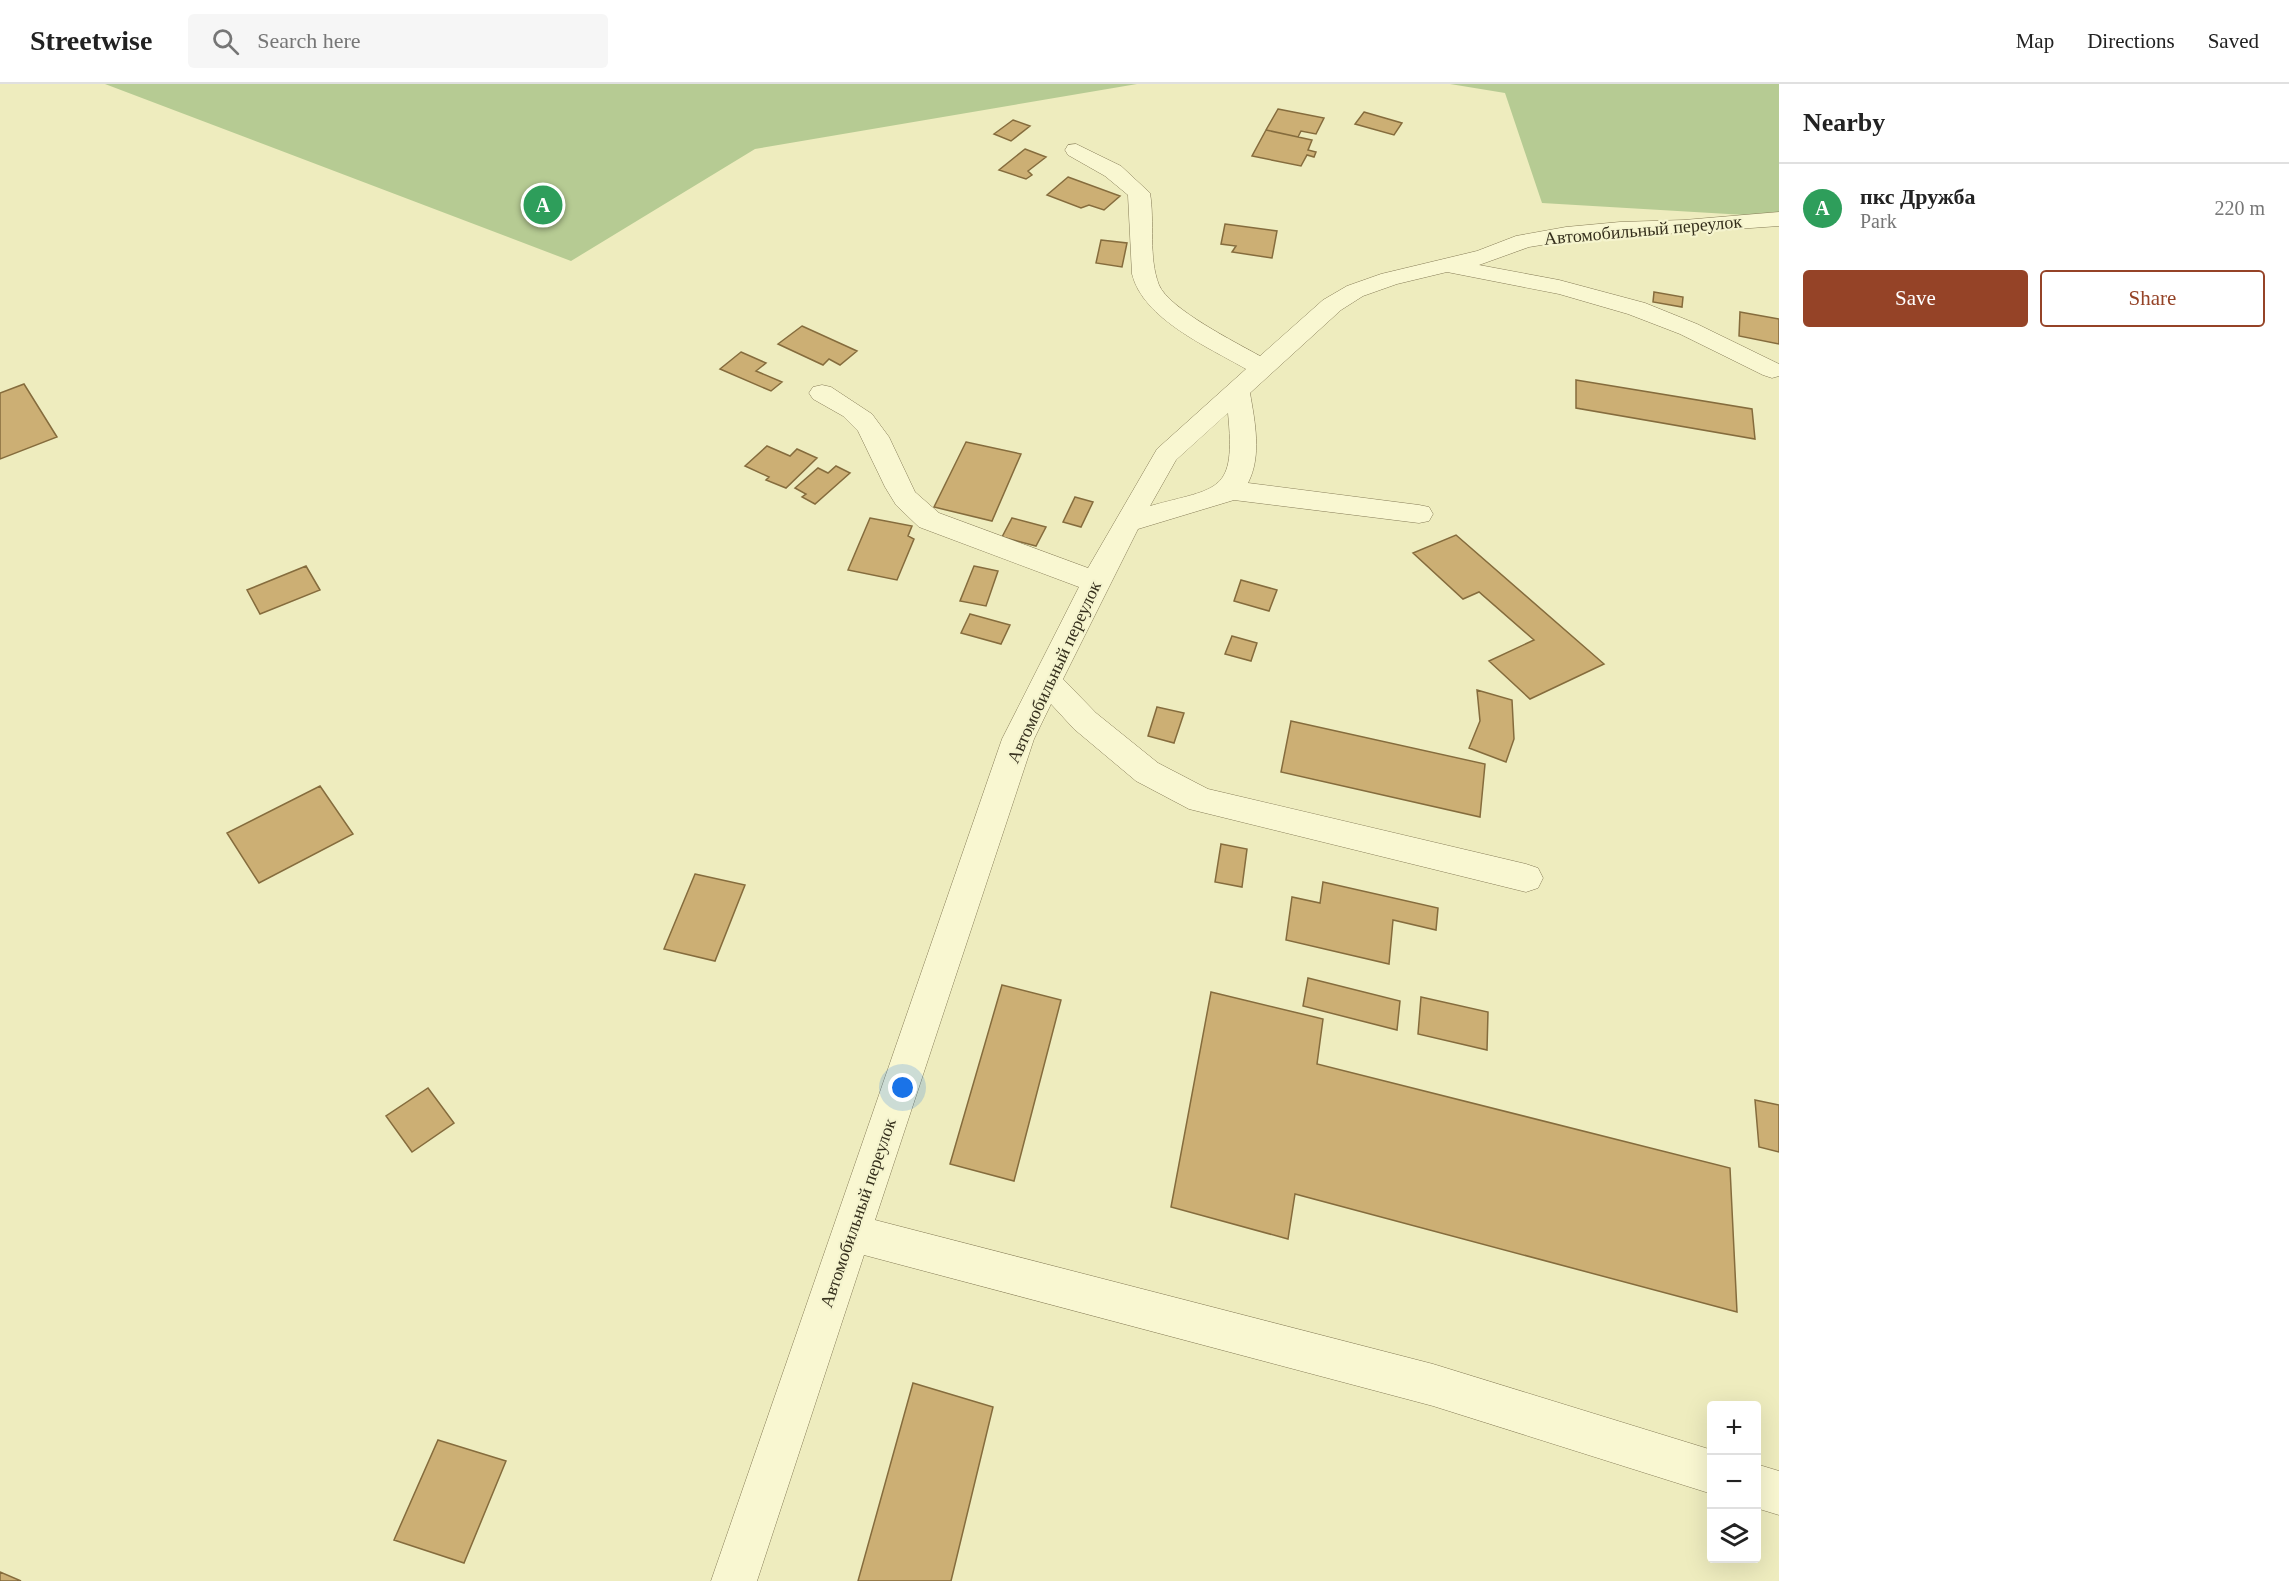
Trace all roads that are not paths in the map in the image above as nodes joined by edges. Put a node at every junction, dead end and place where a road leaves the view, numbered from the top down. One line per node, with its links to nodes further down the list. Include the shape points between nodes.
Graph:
1 (1077, 150): 4 (lane, via 1113,171 1139,193 1144,274 1154,300)
2 (1779, 219): 3 (lane, Автомобильный переулок, via 1566,234 1524,241 1485,256)
3 (1441, 266): 4 (lane, Автомобильный переулок, via 1354,291 1332,305); 5 (lane, via 1535,282 1617,303 1658,316)
4 (1261, 368): 6 (lane, Автомобильный переулок)
5 (1772, 370)
6 (1237, 389): 8 (lane, via 1242,456 1238,477); 10 (lane, Автомобильный переулок, via 1166,455)
7 (822, 393): 11 (lane, via 849,408 868,426 893,479 916,512)
8 (1229, 490): 9 (lane); 10 (lane)
9 (1419, 513)
10 (1128, 522): 11 (lane, Автомобильный переулок)
11 (1096, 582): 12 (lane, Автомобильный переулок)
12 (1047, 681): 13 (lane, via 1085,721 1147,772 1200,800); 14 (lane, Автомобильный переулок, via 1018,740)
13 (1526, 878)
14 (852, 1233): 15 (lane, via 1434,1385); 18 (lane, Автомобильный переулок)
15 (1707, 1470)
16 (1761, 1487): 17 (lane)
17 (1779, 1492)
18 (734, 1581)

